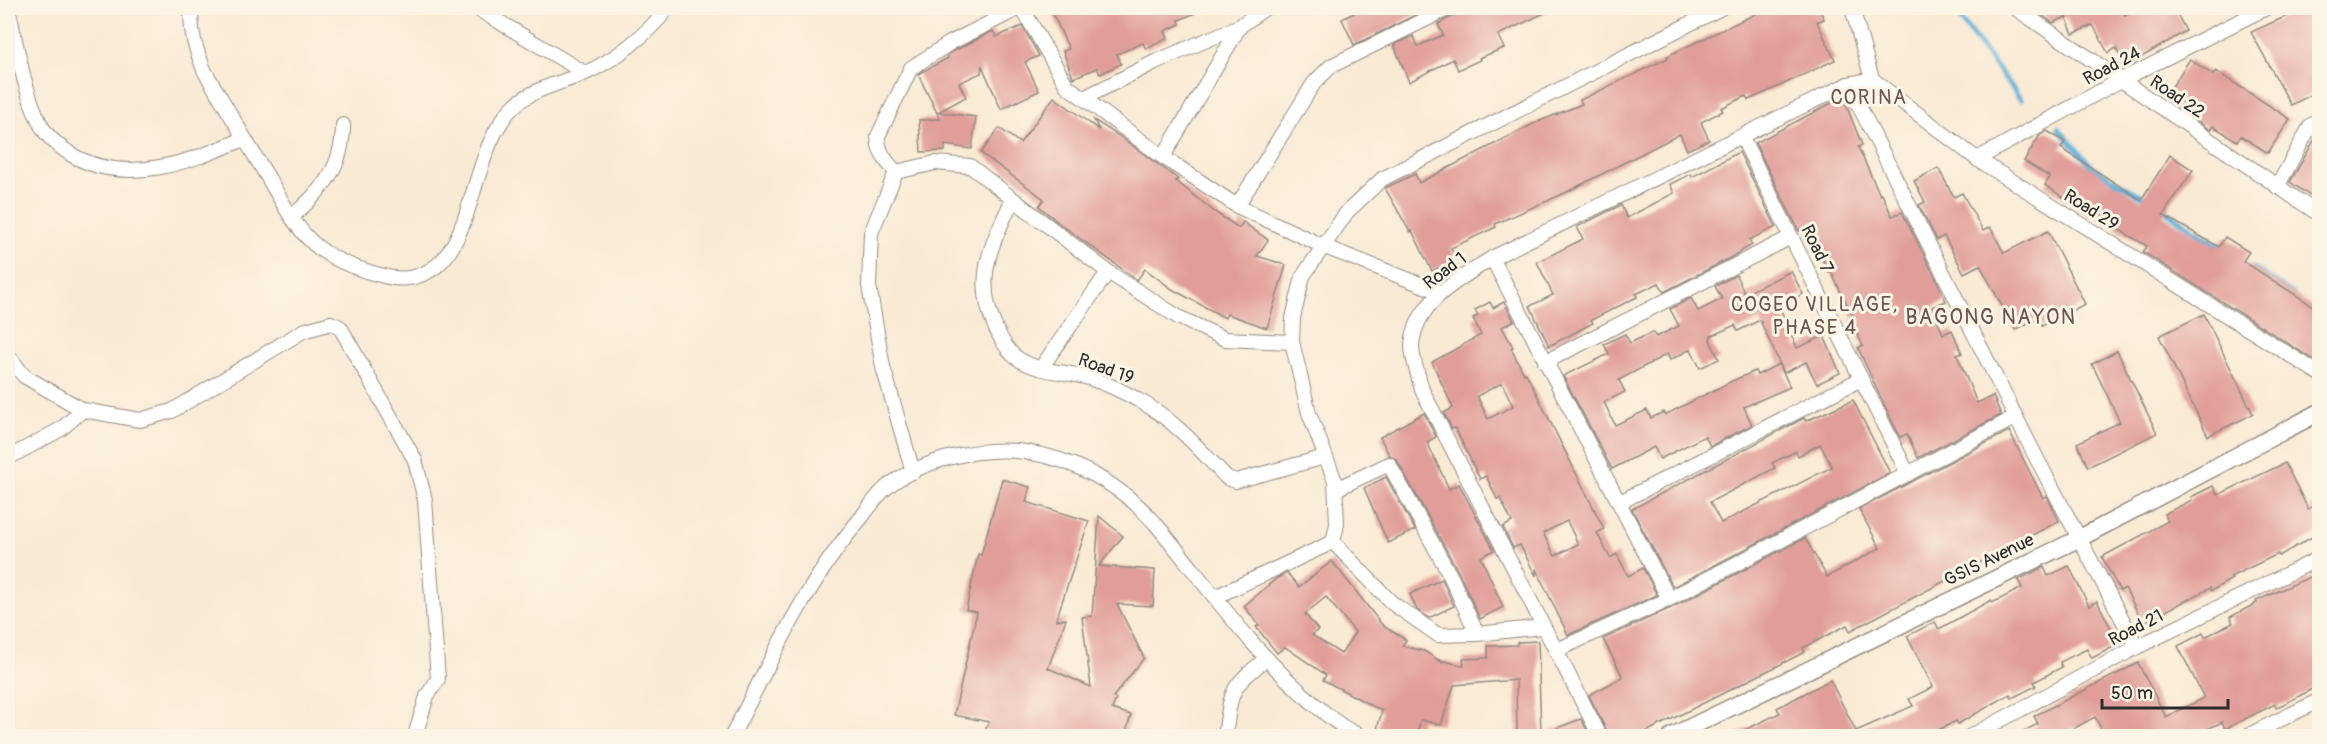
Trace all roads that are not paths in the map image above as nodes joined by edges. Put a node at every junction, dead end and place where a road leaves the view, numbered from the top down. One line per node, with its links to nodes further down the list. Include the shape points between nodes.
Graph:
1 (8, 8): 24 (street, via 31,101 55,151 112,170 145,169 174,165)
2 (192, 8): 15 (street, via 195,48)
3 (477, 8): 16 (street)
4 (669, 8): 16 (street, via 619,54)
5 (1021, 8): 20 (street, via 1066,86); 27 (street, via 950,43 911,68 878,136 880,153)
6 (1264, 8): 13 (street)
7 (1449, 8): 12 (street)
8 (1721, 8): 34 (street, via 1382,179 1347,212)
9 (1852, 8): 17 (street)
10 (2015, 8): 18 (street, Road 22)
11 (2266, 8): 18 (street, Road 24)
12 (1425, 13): 30 (street, via 1331,66 1314,83)
13 (1240, 26): 20 (street); 25 (street)
14 (218, 65): 15 (street)
15 (205, 72): 24 (street)
16 (585, 73): 32 (street, via 514,106 487,152 453,246 441,264 419,277 393,279 334,258 314,244)
17 (1872, 79): 19 (street); 26 (street, Road 29)
18 (2121, 80): 26 (street, Road 24); 28 (street, Road 22)
19 (1848, 84): 23 (street, Road 1); 46 (street)
20 (1084, 98): 25 (street)
21 (2319, 121): 28 (street, via 2311,125)
22 (343, 125): 32 (street, via 343,145 337,164 321,189)
23 (1742, 137): 33 (street, Road 7); 35 (street, Road 1)
24 (244, 139): 32 (street)
25 (1164, 157): 30 (street)
26 (1977, 159): 42 (street, Road 29)
27 (896, 172): 29 (street, via 935,164 970,166); 49 (street, via 871,232 869,286 884,367)
28 (2277, 187): 31 (street, Road 22)
29 (1013, 199): 36 (street); 41 (street, Road 19, via 996,234 983,282 986,307 1001,339 1017,358)
30 (1237, 206): 34 (street)
31 (2319, 215)
32 (292, 217)
33 (1791, 237): 40 (street); 43 (street, Road 7)
34 (1325, 247): 37 (street); 38 (street, via 1304,276 1293,318)
35 (1492, 258): 37 (street, Road 1); 40 (street)
36 (1108, 272): 38 (street, via 1178,317 1225,339); 41 (street)
37 (1440, 292): 58 (street, Road 1, via 1420,316 1412,345 1422,390)
38 (1292, 342): 47 (street, via 1309,413)
39 (8, 355): 44 (street, via 24,376)
40 (1545, 362): 52 (street)
41 (1041, 368): 47 (street, Road 19, via 1092,379 1140,401 1168,419 1227,478 1236,481)
42 (2319, 374)
43 (1861, 379): 50 (street, Road 7); 52 (street)
44 (83, 410): 48 (street, via 61,429); 64 (street, via 140,420 158,417 303,331 331,322 340,327 415,460 425,500 438,679 427,696)
45 (2319, 412): 53 (street, GSIS Avenue)
46 (2016, 417): 50 (street); 53 (street)
47 (1325, 457): 51 (street)
48 (8, 458)
49 (913, 472): 56 (street, via 980,452 1011,450 1050,455 1117,490 1152,520); 65 (street, via 886,488 830,560 776,650)
50 (1908, 474): 57 (street)
51 (1336, 489): 54 (street); 59 (street, via 1389,464 1452,577)
52 (1620, 502): 57 (street)
53 (2080, 538): 60 (street); 69 (street, GSIS Avenue)
54 (1333, 542): 56 (street); 59 (street, via 1392,603 1438,635)
55 (2319, 558): 60 (street, Road 21)
56 (1215, 597): 62 (street)
57 (1669, 599): 61 (street)
58 (1542, 627): 59 (street); 61 (street, Road 1)
59 (1477, 634)
60 (2137, 647): 70 (street, Road 21)
61 (1557, 650): 68 (street, Road 1)
62 (1266, 659): 66 (street, via 1238,682 1232,693); 67 (street, via 1328,715)
63 (2319, 700): 71 (street)
64 (416, 736)
65 (732, 736)
66 (1225, 736)
67 (1361, 736)
68 (1600, 736)
69 (1672, 736)
70 (1971, 736)
71 (2247, 736)

